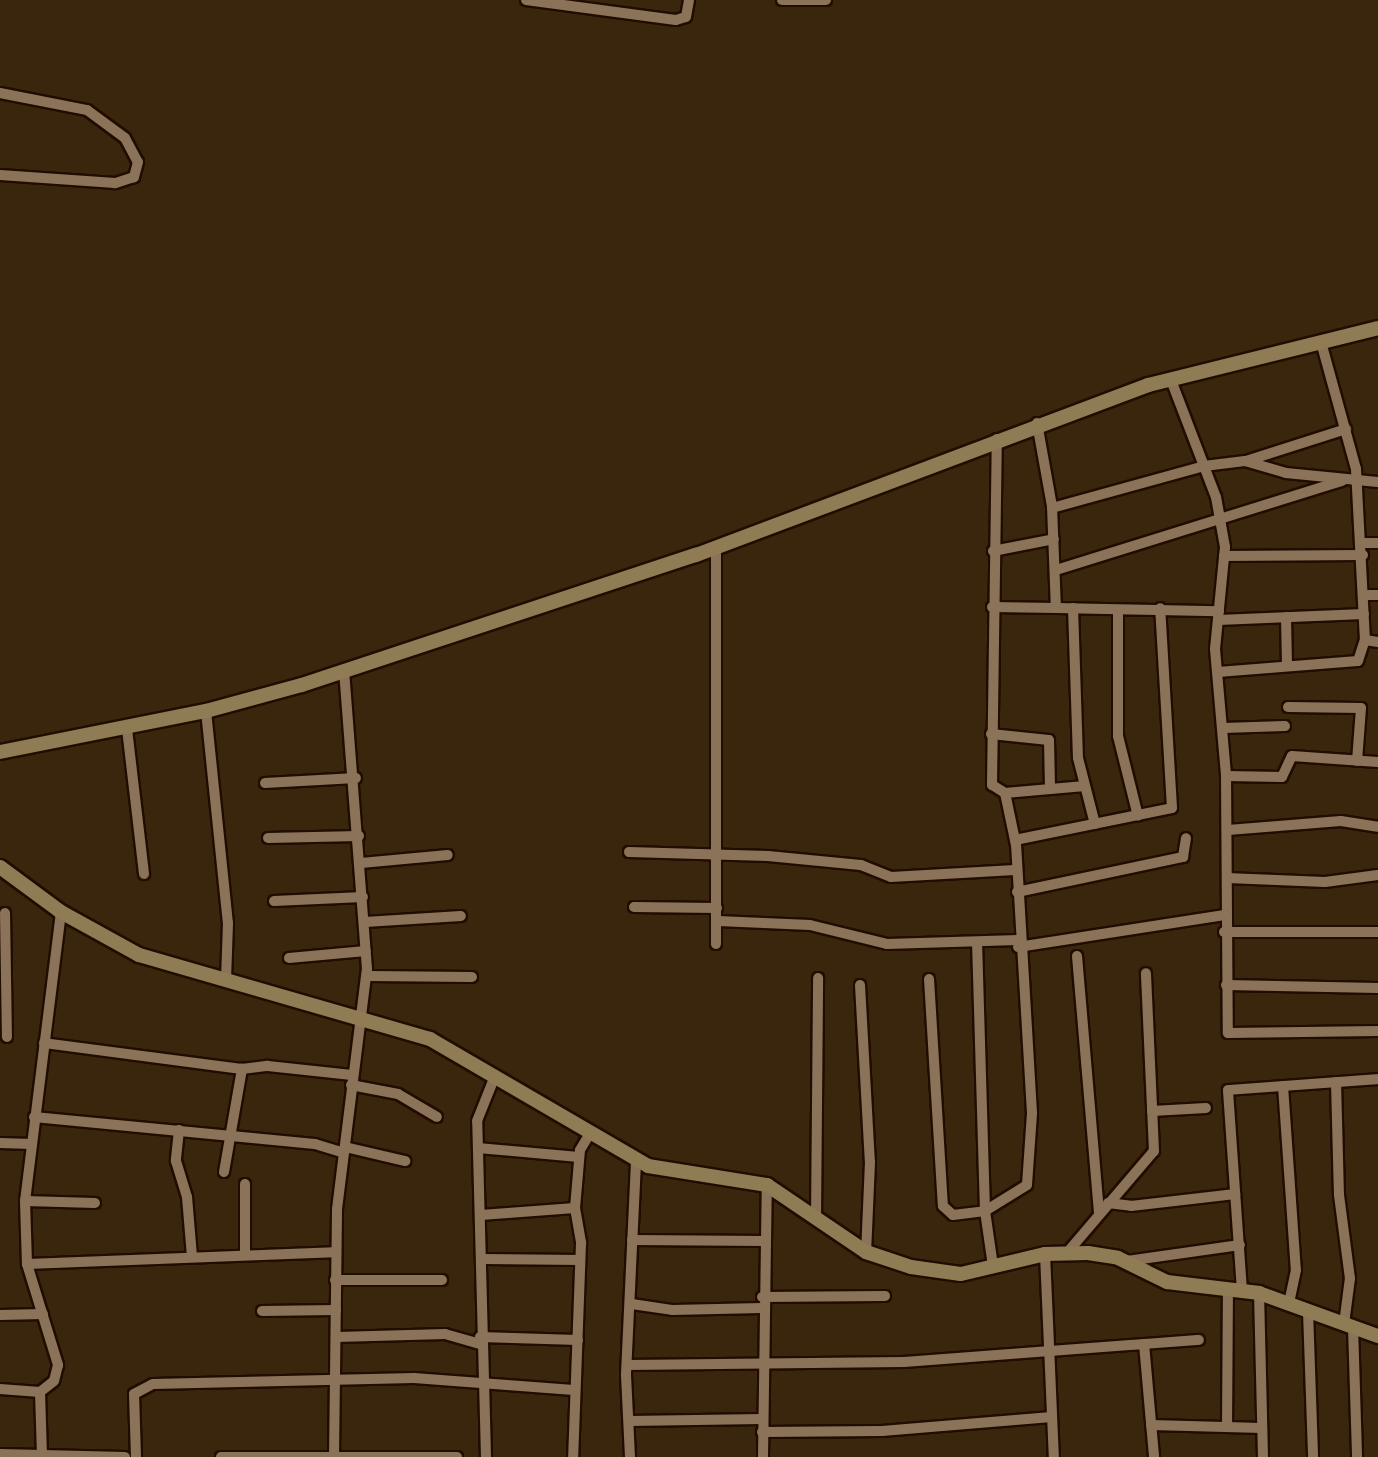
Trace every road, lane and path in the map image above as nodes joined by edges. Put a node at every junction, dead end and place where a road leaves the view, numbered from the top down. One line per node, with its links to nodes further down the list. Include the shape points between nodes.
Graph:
1 (526, 0): 6 (street)
2 (624, 0): 6 (street)
3 (689, 0): 6 (street, via 680,19)
4 (782, 0): 5 (street)
5 (826, 0)
6 (623, 11)
7 (0, 93): 8 (street, via 87,110 125,138 138,162 134,177 115,183)
8 (0, 175)
9 (1378, 328): 10 (street)
10 (1321, 342): 11 (street); 13 (street)
11 (1171, 380): 12 (street); 16 (street)
12 (1037, 423): 14 (street); 20 (street)
13 (1346, 429): 15 (street); 18 (street)
14 (996, 439): 25 (street); 26 (street)
15 (1245, 461): 16 (street); 17 (street)
16 (1204, 466): 20 (street); 21 (street)
17 (1346, 480): 18 (street); 21 (street)
18 (1358, 481): 19 (street); 23 (street)
19 (1378, 482)
20 (1052, 508): 22 (street)
21 (1220, 519): 28 (street); 29 (street)
22 (1054, 539): 26 (street); 29 (street)
23 (1363, 543): 24 (street); 27 (street)
24 (1378, 543)
25 (716, 548): 43 (street); 69 (street)
26 (993, 551): 32 (street)
27 (1363, 555): 28 (street); 30 (street)
28 (1224, 556): 38 (street)
29 (1056, 570): 33 (street)
30 (1363, 595): 31 (street); 37 (street)
31 (1378, 595)
32 (992, 607): 33 (street); 50 (street)
33 (1056, 608): 34 (street)
34 (1073, 608): 36 (street); 57 (street, via 1076,736)
35 (1160, 608): 36 (street); 38 (street); 60 (street, via 1174,802 1166,811)
36 (1118, 610): 60 (street, via 1118,736)
37 (1364, 614): 39 (street); 40 (street)
38 (1219, 616): 39 (street); 44 (street)
39 (1286, 617): 42 (street)
40 (1365, 640): 41 (street); 42 (street, via 1358,661)
41 (1378, 642)
42 (1287, 664): 44 (street)
43 (344, 671): 46 (street); 55 (street)
44 (1217, 672): 48 (street)
45 (1288, 707): 52 (street, via 1361,708)
46 (206, 711): 49 (street); 101 (street, via 228,923)
47 (1285, 726): 48 (street)
48 (1223, 728): 54 (street)
49 (127, 729): 51 (street); 74 (street)
50 (991, 734): 58 (street, via 1049,740); 59 (street, via 992,785)
51 (0, 752)
52 (1357, 761): 53 (street); 54 (street, via 1292,756 1282,777)
53 (1378, 762)
54 (1226, 776): 63 (street)
55 (356, 778): 56 (street); 64 (street)
56 (265, 783)
57 (1086, 786): 58 (street); 61 (street)
58 (1050, 789): 59 (street)
59 (1005, 793): 67 (street)
60 (1138, 816): 61 (street)
61 (1095, 824): 67 (street)
62 (1378, 827): 63 (street, via 1341,821)
63 (1227, 830): 76 (street)
64 (359, 836): 65 (street); 71 (street)
65 (268, 838)
66 (1186, 838): 77 (street, via 1183,857)
67 (1015, 840): 73 (street)
68 (629, 852): 69 (street)
69 (718, 852): 73 (street, via 861,865 882,877); 81 (street)
70 (448, 855): 71 (street)
71 (361, 863): 78 (street)
72 (0, 867): 82 (street)
73 (1015, 870): 77 (street)
74 (144, 874)
75 (1378, 875): 76 (street, via 1325,882)
76 (1227, 878): 84 (street)
77 (1017, 892): 91 (street)
78 (363, 897): 79 (street); 87 (street)
79 (274, 901)
80 (634, 907): 81 (street)
81 (717, 908): 86 (street)
82 (61, 912): 101 (street, via 139,955); 109 (street)
83 (5, 913): 105 (street)
84 (1225, 915): 88 (street); 91 (street)
85 (461, 916): 87 (street)
86 (718, 921): 90 (street); 92 (street, via 810,925 887,944)
87 (365, 922): 93 (street)
88 (1224, 932): 89 (street); 103 (street)
89 (1378, 932)
90 (716, 943)
91 (1018, 943): 92 (street); 138 (street, via 1031,1156 1027,1185)
92 (977, 944): 138 (street)
93 (366, 951): 95 (street); 97 (street)
94 (1077, 956): 139 (street)
95 (289, 958)
96 (1146, 973): 117 (street)
97 (367, 976): 98 (street); 106 (street)
98 (472, 976)
99 (818, 978): 141 (street)
100 (929, 979): 138 (street, via 943,1206 953,1215)
101 (226, 980): 106 (street)
102 (860, 985): 146 (street, via 870,1162)
103 (1226, 985): 104 (street); 107 (street, via 1228,1033)
104 (1378, 988)
105 (3, 991): 108 (street)
106 (362, 1017): 111 (street, via 430,1039); 113 (street)
107 (1378, 1031)
108 (7, 1037)
109 (44, 1044): 110 (street); 119 (street)
110 (242, 1069): 113 (street, via 268,1066); 122 (street)
111 (495, 1076): 121 (street); 125 (street, via 477,1121)
112 (1378, 1079): 114 (street)
113 (352, 1080): 118 (street, via 398,1094); 126 (street)
114 (1336, 1082): 115 (street); 170 (street, via 1339,1195 1350,1278)
115 (1283, 1086): 133 (street, via 1228,1090); 163 (street, via 1296,1270)
116 (1206, 1108): 117 (street)
117 (1152, 1111): 136 (street, via 1152,1157)
118 (437, 1116)
119 (34, 1117): 120 (street); 124 (street)
120 (179, 1130): 122 (street); 150 (street, via 176,1161 187,1197)
121 (591, 1132): 127 (street); 128 (street)
122 (231, 1136): 126 (street); 130 (street)
123 (0, 1143): 124 (street)
124 (32, 1144): 134 (street)
125 (478, 1148): 127 (street); 140 (street)
126 (344, 1150): 129 (street); 145 (street)
127 (579, 1157): 137 (street)
128 (636, 1158): 132 (street, via 648,1166); 142 (street)
129 (405, 1161)
130 (224, 1172)
131 (245, 1184): 147 (street)
132 (766, 1185): 141 (street); 143 (street)
133 (1234, 1194): 136 (street, via 1131,1206); 144 (street)
134 (25, 1201): 135 (street); 154 (street)
135 (95, 1203)
136 (1108, 1203): 139 (street)
137 (575, 1208): 140 (street); 152 (street)
138 (985, 1210): 155 (street)
139 (1099, 1212): 149 (street)
140 (481, 1215): 151 (street)
141 (816, 1219): 146 (street)
142 (632, 1240): 143 (street); 162 (street)
143 (765, 1241): 161 (street)
144 (1240, 1245): 153 (street); 158 (street)
145 (334, 1252): 147 (street); 156 (street)
146 (866, 1252): 155 (street, via 961,1274)
147 (245, 1253): 150 (street)
148 (1045, 1254): 149 (street); 155 (street); 177 (street)
149 (1066, 1254): 153 (street)
150 (192, 1257): 154 (street)
151 (483, 1259): 152 (street); 175 (street)
152 (580, 1260): 173 (street)
153 (1126, 1261): 158 (street, via 1167,1282)
154 (27, 1264): 168 (street)
155 (993, 1266)
156 (335, 1280): 157 (street); 165 (street)
157 (442, 1280)
158 (1235, 1290): 159 (street); 189 (street)
159 (1259, 1293): 163 (street); 190 (street)
160 (885, 1296): 161 (street)
161 (762, 1297): 164 (street)
162 (632, 1304): 164 (street, via 672,1310); 178 (street)
163 (1289, 1304): 167 (street)
164 (762, 1308): 179 (street)
165 (336, 1310): 166 (street); 172 (street)
166 (261, 1311)
167 (1308, 1311): 170 (street); 207 (street)
168 (43, 1314): 169 (street); 184 (street, via 58,1365 54,1381)
169 (0, 1315)
170 (1349, 1325): 171 (street); 208 (street)
171 (1378, 1336)
172 (337, 1337): 175 (street, via 445,1334); 180 (street)
173 (578, 1340): 175 (street); 183 (street)
174 (1199, 1340): 176 (street)
175 (480, 1341): 181 (street)
176 (1144, 1343): 177 (street); 188 (street)
177 (1047, 1348): 179 (street); 185 (street)
178 (627, 1365): 179 (street); 187 (street)
179 (762, 1367): 186 (street)
180 (338, 1381): 181 (street); 194 (street); 197 (street, via 144,1386 134,1394)
181 (481, 1383): 183 (street); 200 (street)
182 (0, 1389): 184 (street)
183 (574, 1390): 201 (street)
184 (40, 1392): 193 (street)
185 (1051, 1417): 191 (street, via 881,1431); 204 (street)
186 (762, 1419): 187 (street); 191 (street)
187 (629, 1421): 202 (street)
188 (1151, 1425): 189 (street); 205 (street)
189 (1227, 1427): 190 (street)
190 (1262, 1429): 206 (street)
191 (762, 1432): 203 (street)
192 (0, 1454): 193 (street)
193 (42, 1454): 195 (street)
194 (334, 1455): 198 (street); 199 (street)
195 (86, 1456): 196 (street)
196 (125, 1457)
197 (136, 1457)
198 (221, 1457)
199 (457, 1457)
200 (486, 1457)
201 (573, 1457)
202 (630, 1457)
203 (762, 1457)
204 (1054, 1457)
205 (1154, 1457)
206 (1263, 1457)
207 (1313, 1457)
208 (1357, 1457)

